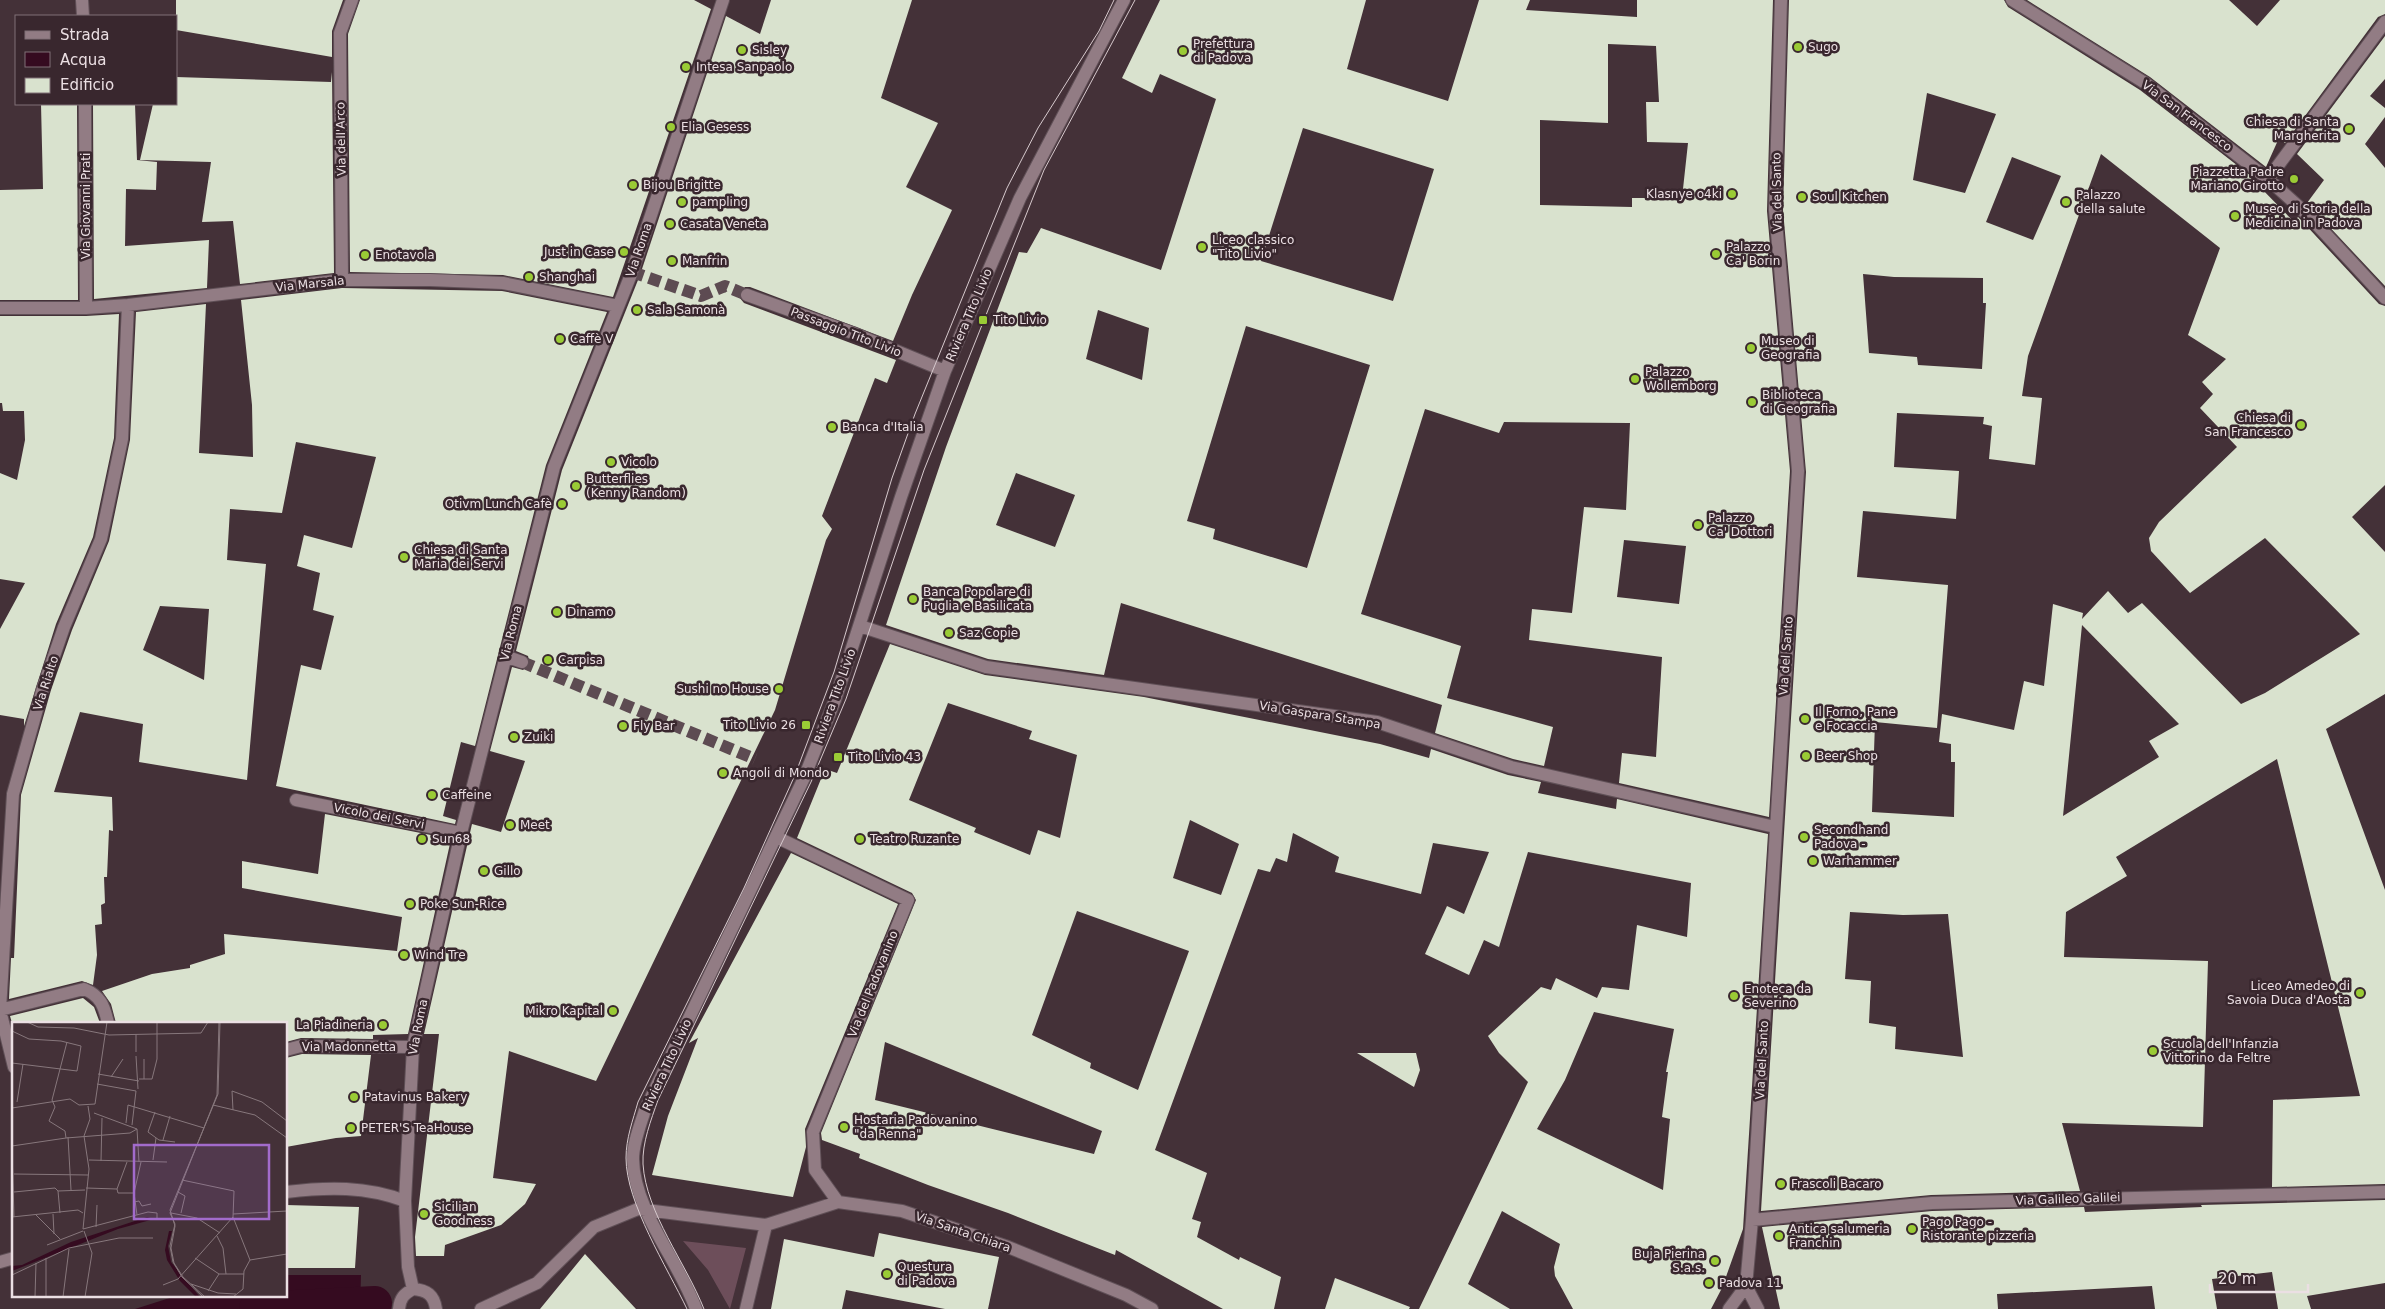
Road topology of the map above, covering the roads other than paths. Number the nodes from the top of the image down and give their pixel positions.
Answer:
1 (82, 0) edge
2 (352, 0) edge
3 (723, 0) edge
4 (1124, 0) edge
5 (1781, 0) edge
6 (2012, 0) edge
7 (83, 15) edge
8 (2385, 22) edge
9 (85, 105) edge
10 (2268, 178) junction
11 (342, 280) junction
12 (747, 295) tunnel mouth
13 (2385, 298) edge
14 (128, 304) junction
15 (618, 306) junction
16 (0, 308) edge
17 (86, 308) junction
18 (945, 370) junction
19 (860, 626) junction
20 (505, 656) junction
21 (522, 662) tunnel mouth
22 (296, 800) dead end
23 (1775, 827) junction
24 (461, 833) junction
25 (776, 837) junction
26 (4, 851) edge
27 (0, 1010) edge
28 (108, 1022) edge
29 (413, 1047) junction
30 (288, 1049) edge
31 (12, 1059) edge
32 (288, 1192) edge
33 (2385, 1192) edge
34 (405, 1201) junction
35 (838, 1202) junction
36 (646, 1209) junction
37 (1752, 1220) junction
38 (766, 1225) junction
39 (1746, 1286) junction
40 (413, 1289) junction
41 (399, 1309) edge
42 (436, 1309) edge
43 (481, 1309) edge
44 (696, 1309) edge
45 (746, 1309) edge
46 (1152, 1309) edge
47 (1729, 1309) edge
48 (1758, 1309) edge

1 - 7 street
2 - 11 street, Via dell'Arco
3 - 15 street, Via Roma
4 - 18 street, Riviera Tito Livio
5 - 23 street, Via del Santo
6 - 10 street, Via San Francesco
8 - 10 street
9 - 17 street, Via Giovanni Prati
10 - 13 street, Via San Francesco
11 - 14 street, Via Marsala
11 - 15 street, Via Marsala
12 - 18 street, Passaggio Tito Livio
14 - 17 street, Via Marsala
14 - 26 street, Via Rialto
15 - 20 street, Via Roma
16 - 17 street, Via Marsala
18 - 19 street, Riviera Tito Livio
19 - 23 street, Via Gaspara Stampa
19 - 25 street, Riviera Tito Livio
20 - 21 street
20 - 24 street, Via Roma
22 - 24 street, Vicolo dei Servi
23 - 37 street, Via del Santo
24 - 29 street, Via Roma
25 - 35 street, Via del Padovanino
25 - 36 street, Riviera Tito Livio
26 - 27 street, Via Rialto
27 - 28 street
27 - 31 street, Via Rialto
29 - 30 street, Via Madonnetta
29 - 34 street, Via Roma
32 - 34 street
33 - 37 street, Via Galileo Galilei
34 - 40 street, Via Roma
35 - 38 street, Via Santa Chiara
35 - 46 street, Via Santa Chiara
36 - 38 street
36 - 43 street
36 - 44 street, Riviera Tito Livio
37 - 39 street, Via del Santo
38 - 45 street
39 - 47 street
39 - 48 street
40 - 41 street
40 - 42 street

